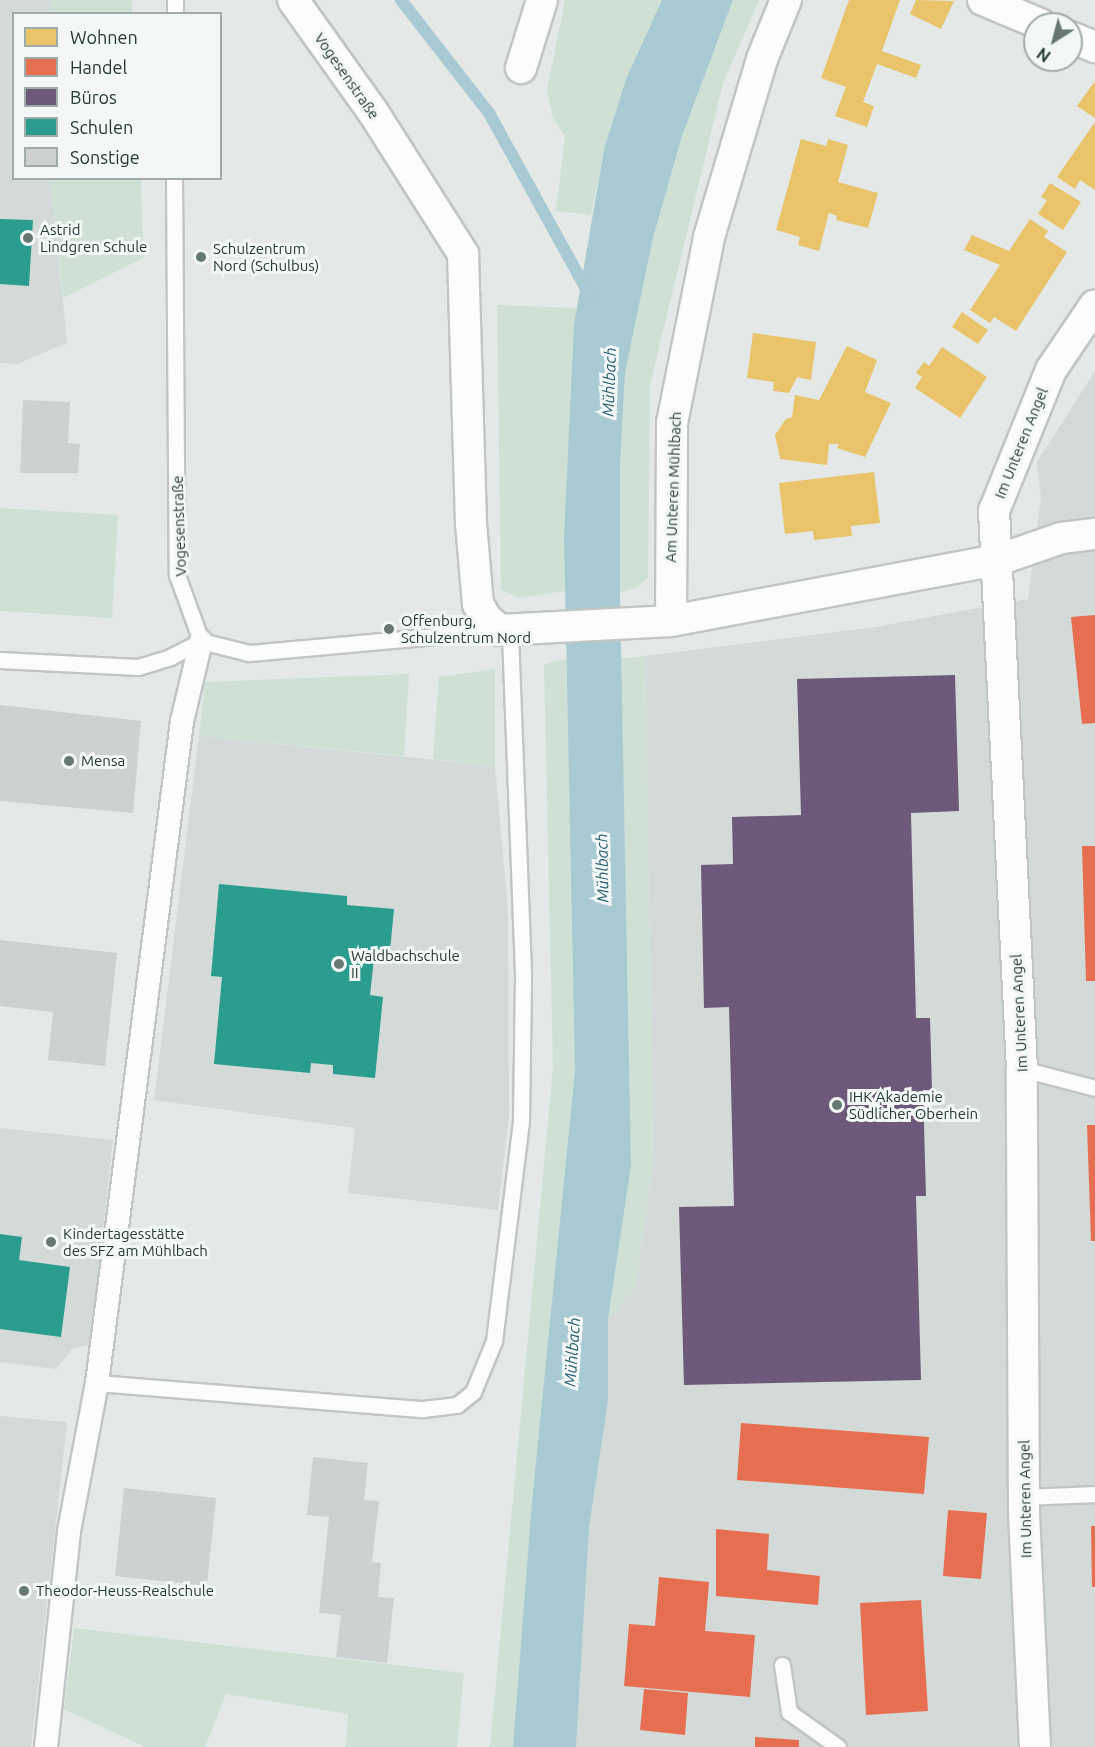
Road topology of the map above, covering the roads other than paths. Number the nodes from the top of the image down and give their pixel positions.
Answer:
1 (293, 0) edge
2 (542, 0) edge
3 (786, 0) edge
4 (983, 0) edge
5 (1023, 17) edge
6 (521, 68) dead end
7 (174, 180) edge
8 (1093, 310) edge
9 (1095, 534) edge
10 (998, 560) junction
11 (671, 621) junction
12 (505, 629) junction
13 (201, 641) junction
14 (0, 660) edge
15 (1022, 1069) junction
16 (1095, 1088) edge
17 (97, 1383) junction
18 (1095, 1494) edge
19 (1023, 1497) junction
20 (782, 1665) dead end
21 (46, 1747) edge
22 (838, 1747) edge
23 (1035, 1747) edge

1 - 12 street, Vogesenstraße
2 - 6 street
3 - 11 street, Am Unteren Mühlbach
4 - 5 street
7 - 13 lane, Vogesenstraße
8 - 10 street, Im Unteren Angel
9 - 10 street
10 - 11 street
10 - 15 street, Im Unteren Angel
11 - 12 street
12 - 13 lane
12 - 17 lane
13 - 14 lane
13 - 17 street
15 - 16 lane
15 - 19 street, Im Unteren Angel
17 - 21 street
18 - 19 lane
19 - 23 street, Im Unteren Angel
20 - 22 lane

